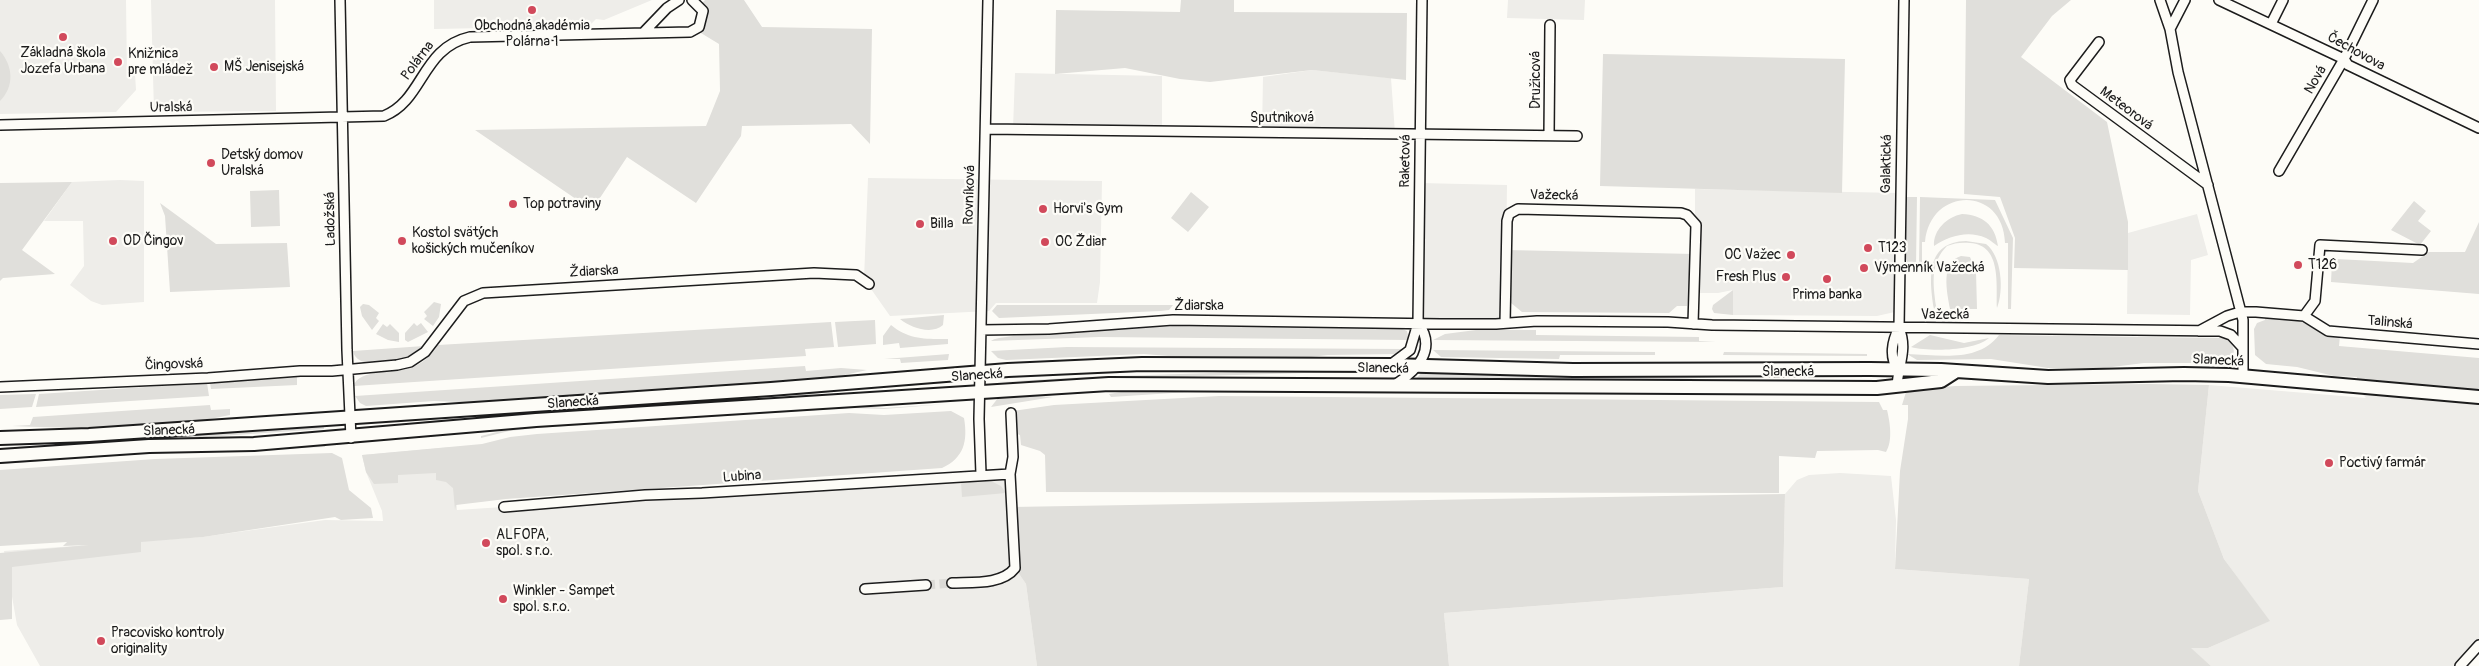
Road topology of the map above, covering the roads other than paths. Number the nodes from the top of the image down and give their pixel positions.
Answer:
1 (340, 0) edge
2 (679, 0) edge
3 (988, 0) edge
4 (1422, 0) edge
5 (1904, 0) edge
6 (2160, 0) edge
7 (2186, 0) edge
8 (2219, 0) edge
9 (2283, 0) edge
10 (2373, 0) edge
11 (699, 2) edge
12 (1550, 24) dead end
13 (2271, 24) junction
14 (2170, 29) junction
15 (643, 33) junction
16 (2099, 42) dead end
17 (2344, 59) junction
18 (342, 117) junction
19 (0, 125) edge
20 (2479, 128) edge
21 (986, 129) junction
22 (1420, 133) junction
23 (1549, 135) junction
24 (1577, 136) dead end
25 (2279, 171) dead end
26 (2208, 185) junction
27 (2422, 250) dead end
28 (869, 284) dead end
29 (2240, 312) junction
30 (2304, 316) junction
31 (1418, 323) junction
32 (1505, 323) junction
33 (1441, 324) junction
34 (1693, 324) junction
35 (1899, 328) junction
36 (981, 330) junction
37 (2197, 332) junction
38 (1426, 339) junction
39 (2479, 344) edge
40 (2243, 348) junction
41 (1426, 349) junction
42 (1390, 365) junction
43 (1417, 366) junction
44 (1446, 367) junction
45 (348, 368) junction
46 (1898, 370) junction
47 (980, 372) junction
48 (1955, 372) junction
49 (2243, 377) junction
50 (1396, 384) junction
51 (1897, 386) junction
52 (0, 387) edge
53 (980, 391) junction
54 (2479, 397) edge
55 (1010, 413) dead end
56 (350, 417) junction
57 (0, 438) edge
58 (351, 438) junction
59 (0, 456) edge
60 (981, 474) junction
61 (1010, 474) junction
62 (504, 507) dead end
63 (952, 583) tunnel mouth
64 (926, 585) tunnel mouth
65 (865, 589) dead end
66 (2479, 645) edge
67 (2460, 666) edge

1 - 18 street, Ladožská
2 - 15 street
3 - 21 street, Rovníková
4 - 22 street, Raketová
5 - 35 street, Galaktická
6 - 14 street
7 - 14 street
8 - 13 street, Čechovova
9 - 13 street
10 - 17 street, Nová
11 - 15 street, Polárna
12 - 23 street, Družicová
13 - 17 street, Čechovova
14 - 26 street
15 - 18 street, Polárna
16 - 26 street, Meteorová
17 - 20 street, Čechovova
17 - 25 street, Nová
18 - 19 street, Uralská
18 - 45 street, Ladožská
21 - 22 street, Sputniková
21 - 36 street, Rovníková
22 - 23 street, Sputniková
22 - 31 street, Raketová
23 - 24 street, Sputniková
26 - 29 street
27 - 30 street
28 - 45 street, Ždiarska
29 - 30 street
29 - 37 street, Važecká
29 - 40 street
30 - 39 street, Talinská
31 - 33 street, Važecká
31 - 36 street, Ždiarska
31 - 38 street, Raketová
31 - 42 street, Raketová
32 - 33 street, Važecká
32 - 34 street, Važecká
32 - 34 street, Važecká
33 - 38 street
34 - 35 street, Važecká
35 - 37 street, Važecká
35 - 46 street, Galaktická
36 - 47 street, Rovníková
37 - 40 street, Važecká
38 - 41 street, Raketová
40 - 49 street
41 - 43 street, Raketová
41 - 44 street
42 - 43 main road, Slanecká
42 - 47 main road, Slanecká
43 - 44 main road, Slanecká
43 - 50 street, Raketová
44 - 46 main road, Slanecká
45 - 52 street, Čingovská
45 - 56 street, Ladožská
46 - 48 main road, Slanecká
46 - 51 street, Galaktická
47 - 53 street, Rovníková
47 - 56 main road, Slanecká
48 - 49 main road, Slanecká
48 - 51 main road, Slanecká
49 - 54 main road, Slanecká
50 - 51 main road, Slanecká
50 - 53 main road, Slanecká
53 - 58 main road, Slanecká
53 - 60 street
55 - 61 street
56 - 57 main road, Slanecká
56 - 58 street, Ladožská
58 - 59 main road, Slanecká
60 - 61 street, Lubina
60 - 62 street, Lubina
61 - 63 street
64 - 65 street
66 - 67 street

